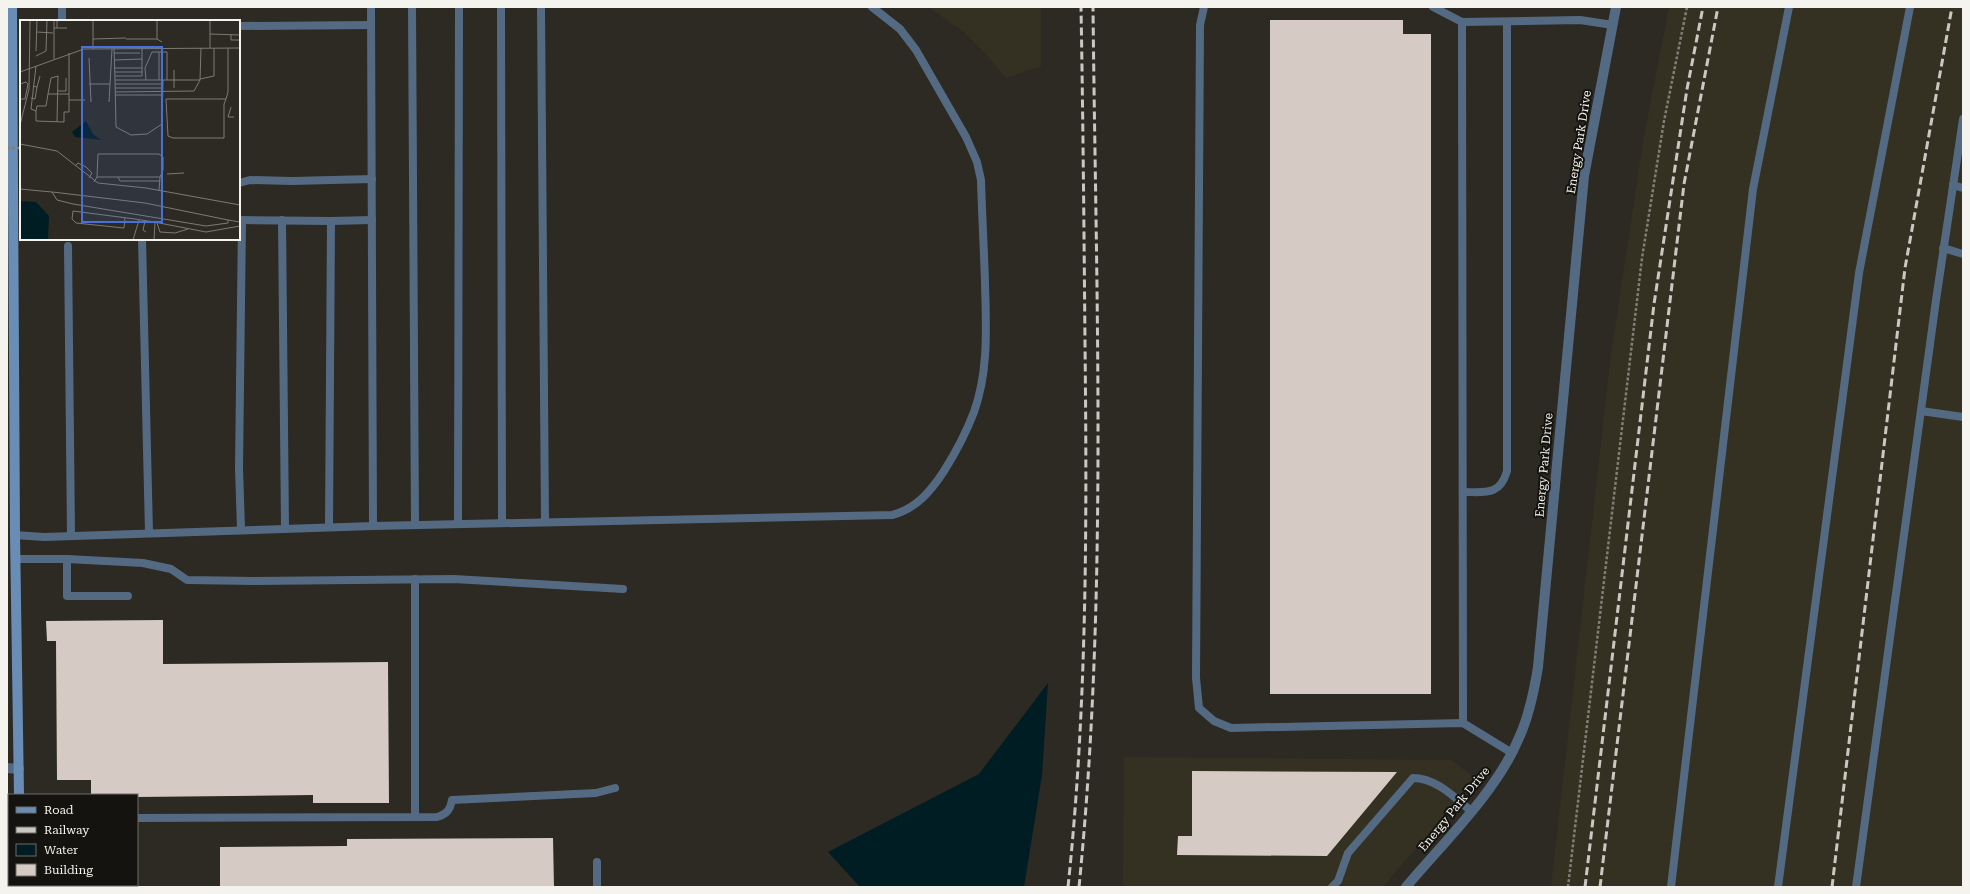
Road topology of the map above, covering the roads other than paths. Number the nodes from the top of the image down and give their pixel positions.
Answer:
1 (12, 7) edge
2 (62, 7) edge
3 (371, 7) edge
4 (412, 7) edge
5 (459, 7) edge
6 (501, 7) edge
7 (541, 7) edge
8 (872, 7) edge
9 (1204, 7) edge
10 (1432, 7) edge
11 (1616, 7) edge
12 (1789, 7) edge
13 (1910, 7) edge
14 (62, 20) edge
15 (1462, 22) junction
16 (1507, 22) junction
17 (371, 25) junction
18 (1613, 25) junction
19 (240, 26) edge
20 (1963, 119) edge
21 (372, 179) junction
22 (240, 183) edge
23 (1953, 185) junction
24 (1963, 188) edge
25 (18, 220) edge
26 (240, 220) edge
27 (282, 220) junction
28 (372, 220) junction
29 (331, 221) junction
30 (142, 240) edge
31 (240, 240) edge
32 (68, 246) dead end
33 (1943, 248) junction
34 (1963, 254) edge
35 (1920, 411) junction
36 (1963, 417) edge
37 (1463, 492) junction
38 (545, 522) junction
39 (502, 523) junction
40 (458, 524) junction
41 (415, 525) junction
42 (373, 526) junction
43 (329, 527) junction
44 (285, 528) junction
45 (241, 530) junction
46 (149, 533) junction
47 (15, 534) junction
48 (72, 536) junction
49 (16, 559) junction
50 (67, 559) junction
51 (415, 579) junction
52 (623, 589) dead end
53 (128, 596) dead end
54 (1463, 723) junction
55 (1512, 753) junction
56 (7, 768) edge
57 (18, 769) junction
58 (615, 788) dead end
59 (19, 794) edge
60 (1471, 811) junction
61 (415, 817) junction
62 (138, 818) edge
63 (597, 862) dead end
64 (597, 887) edge
65 (1332, 887) edge
66 (1406, 887) edge
67 (1671, 887) edge
68 (1778, 887) edge
69 (1856, 887) edge

1 - 25 main road
2 - 14 lane
3 - 17 lane
4 - 41 lane
5 - 40 lane
6 - 39 lane
7 - 38 lane
8 - 38 lane
9 - 54 lane
10 - 15 lane
11 - 18 street, Energy Park Drive
12 - 67 lane
13 - 68 lane
15 - 16 lane
15 - 37 lane
16 - 18 lane
16 - 37 lane
17 - 19 lane
17 - 21 lane
18 - 55 street, Energy Park Drive
20 - 23 lane
21 - 22 lane
21 - 28 lane
23 - 24 lane
23 - 33 lane
25 - 47 main road
26 - 27 lane
27 - 29 lane
27 - 44 lane
28 - 29 lane
28 - 42 lane
29 - 43 lane
30 - 46 lane
31 - 45 lane
32 - 48 lane
33 - 34 lane
33 - 35 lane
35 - 36 lane
35 - 69 lane
37 - 54 lane
38 - 39 lane
39 - 40 lane
40 - 41 lane
41 - 42 lane
42 - 43 lane
43 - 44 lane
44 - 45 lane
45 - 46 lane
46 - 48 lane
47 - 48 lane
47 - 49 main road
49 - 50 lane
49 - 57 main road
50 - 51 lane
50 - 53 lane
51 - 52 lane
51 - 61 lane
54 - 55 lane
55 - 60 street, Energy Park Drive
56 - 57 street
57 - 59 main road
58 - 61 lane
60 - 65 lane
60 - 66 street, Energy Park Drive
61 - 62 lane
63 - 64 lane

